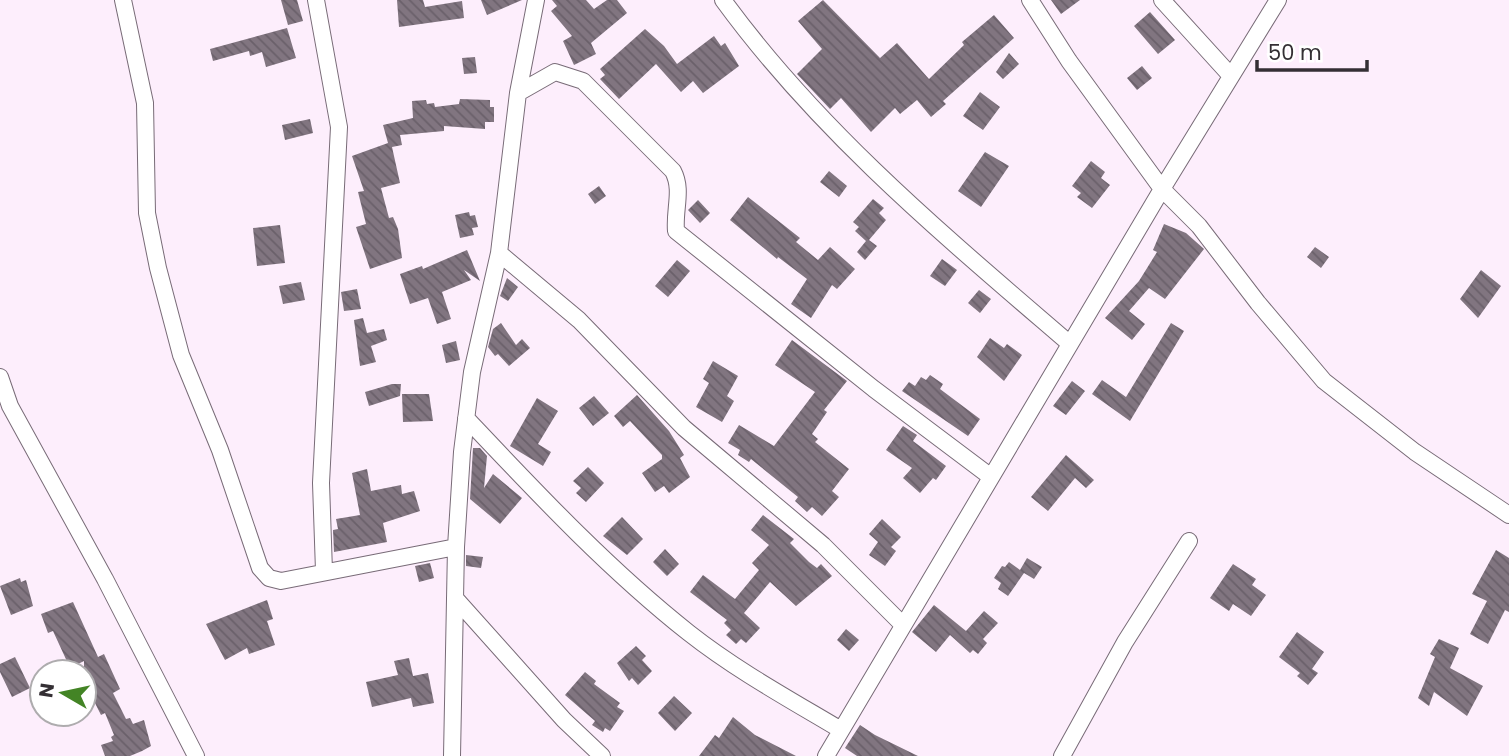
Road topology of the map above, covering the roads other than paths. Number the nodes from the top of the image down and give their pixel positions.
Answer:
1 (123, 0) edge
2 (316, 0) edge
3 (536, 0) edge
4 (723, 0) edge
5 (1031, 0) edge
6 (1162, 0) edge
7 (1278, 0) edge
8 (1231, 76) junction
9 (518, 93) junction
10 (1162, 189) junction
11 (499, 253) junction
12 (1070, 344) junction
13 (0, 377) edge
14 (466, 418) junction
15 (991, 477) junction
16 (1509, 515) edge
17 (1189, 541) dead end
18 (456, 547) junction
19 (324, 571) junction
20 (455, 598) junction
21 (904, 625) junction
22 (841, 730) junction
23 (197, 756) edge
24 (452, 756) edge
25 (602, 756) edge
26 (826, 756) edge
27 (1062, 756) edge

1 - 19 street
2 - 19 street
3 - 9 street
4 - 12 street
5 - 10 street
6 - 8 street
7 - 8 street
8 - 10 street
9 - 11 street
9 - 15 street
10 - 12 street
10 - 16 street
11 - 14 street
11 - 21 street
12 - 15 street
13 - 23 street
14 - 18 street
14 - 22 street
15 - 21 street
17 - 27 street
18 - 19 street
18 - 20 street
20 - 24 street
20 - 25 street
21 - 22 street
22 - 26 street

